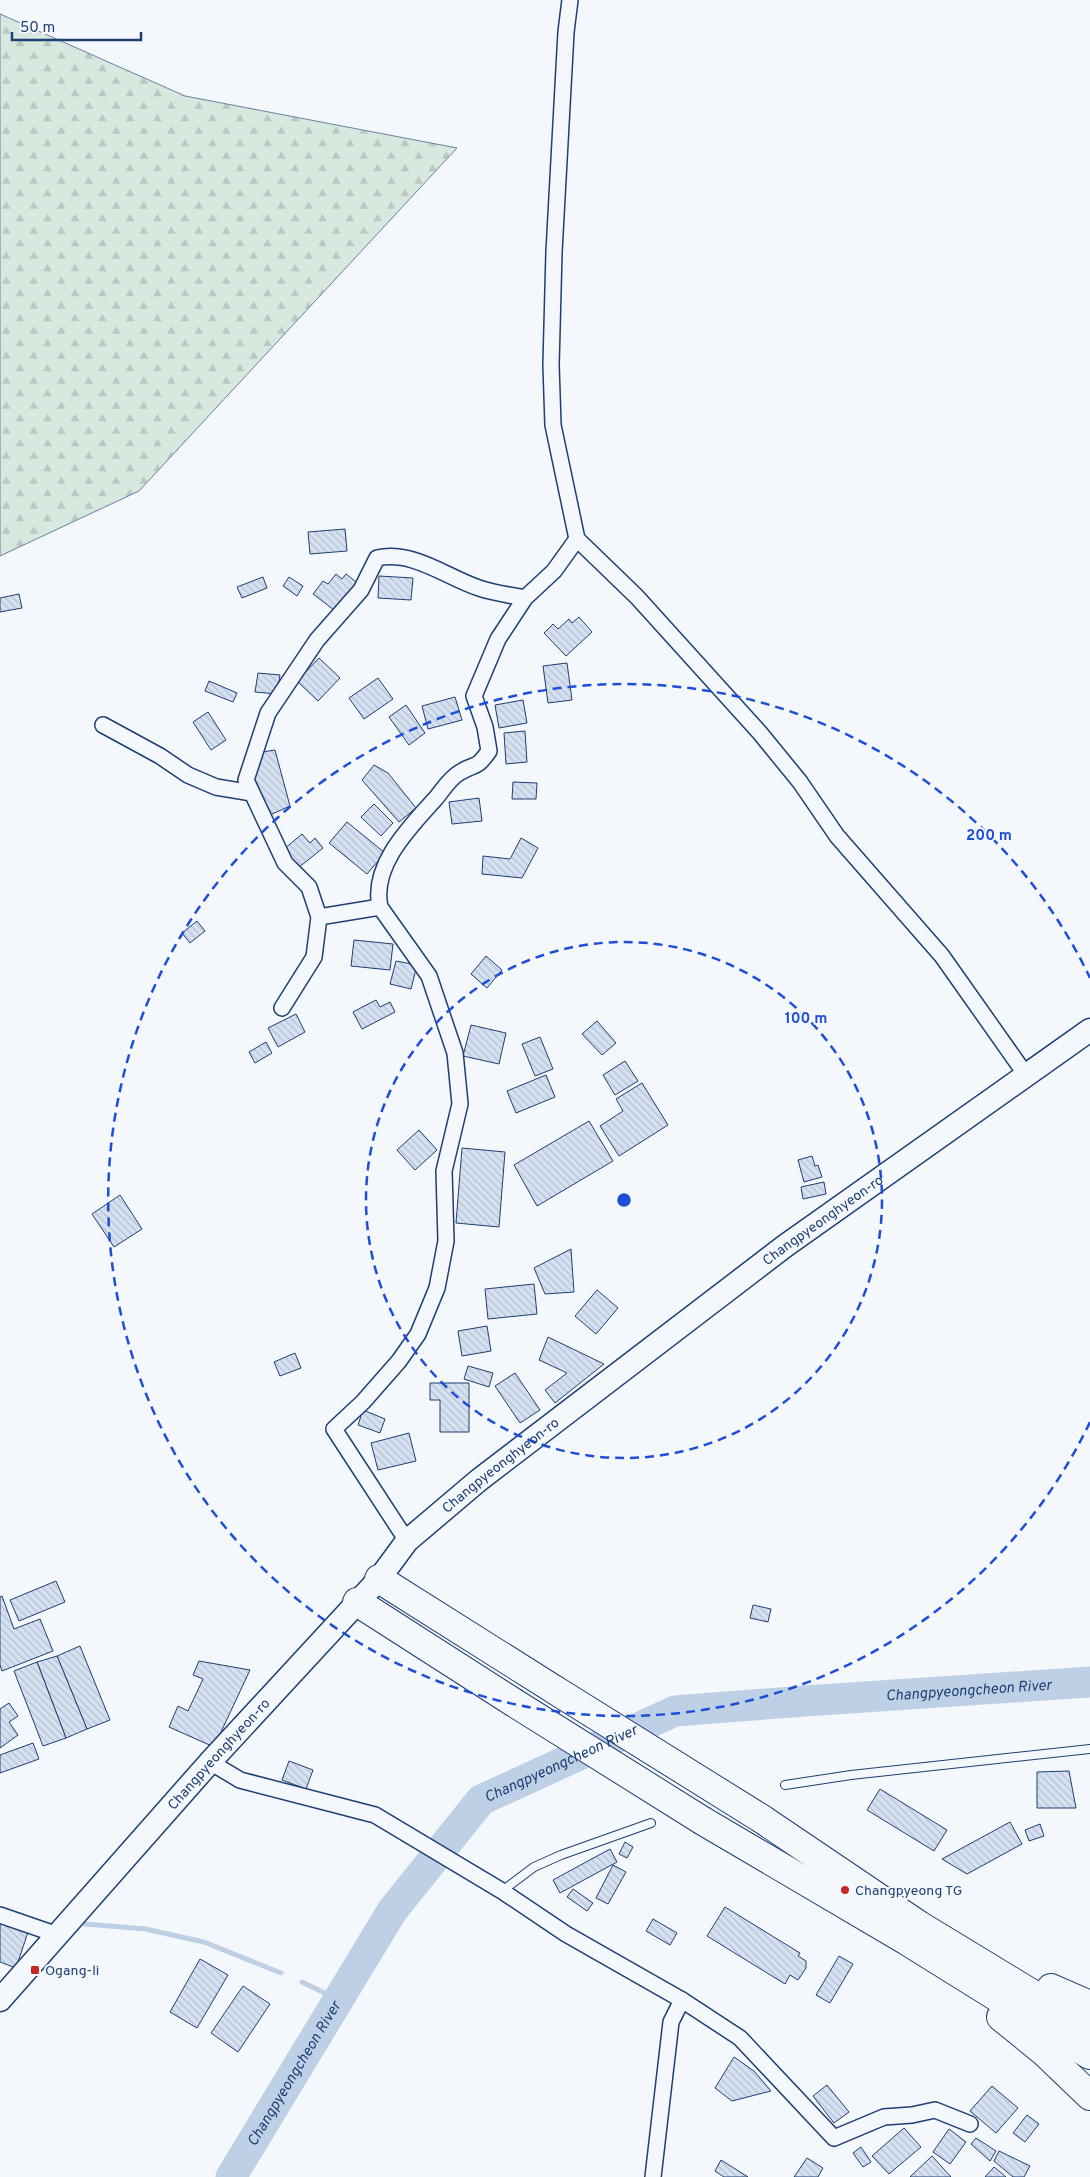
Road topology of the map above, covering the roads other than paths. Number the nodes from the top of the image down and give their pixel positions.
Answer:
1 (570, 0) edge
2 (577, 539) junction
3 (525, 598) junction
4 (103, 725) dead end
5 (252, 793) junction
6 (380, 907) junction
7 (319, 917) junction
8 (282, 1008) dead end
9 (1090, 1030) edge
10 (1026, 1075) junction
11 (407, 1541) junction
12 (379, 1579) junction
13 (357, 1602) junction
14 (1090, 1749) edge
15 (210, 1762) junction
16 (785, 1785) dead end
17 (651, 1823) dead end
18 (502, 1892) junction
19 (0, 1914) edge
20 (913, 1933) junction
21 (58, 1935) junction
22 (0, 2000) edge
23 (682, 2000) junction
24 (1090, 2005) edge
25 (1090, 2029) edge
26 (1090, 2055) edge
27 (1090, 2096) edge
28 (970, 2124) dead end
29 (653, 2177) edge

1 - 2 street
2 - 3 street
2 - 10 street
3 - 5 street
3 - 6 street
4 - 5 street
5 - 7 street
6 - 7 street
6 - 11 street
7 - 8 street
9 - 10 main road, Changpyeonghyeon-ro
10 - 11 main road, Changpyeonghyeon-ro
11 - 12 main road, Changpyeonghyeon-ro
12 - 13 main road, Changpyeonghyeon-ro
12 - 20 highway, bridge
13 - 15 main road, Changpyeonghyeon-ro
13 - 20 highway, bridge
14 - 16 lane
15 - 18 street
15 - 21 main road, Changpyeonghyeon-ro
17 - 18 lane
18 - 23 street
19 - 21 street
20 - 24 highway
20 - 25 highway
20 - 26 highway
20 - 27 highway
21 - 22 main road, Changpyeonghyeon-ro
23 - 28 street
23 - 29 street

